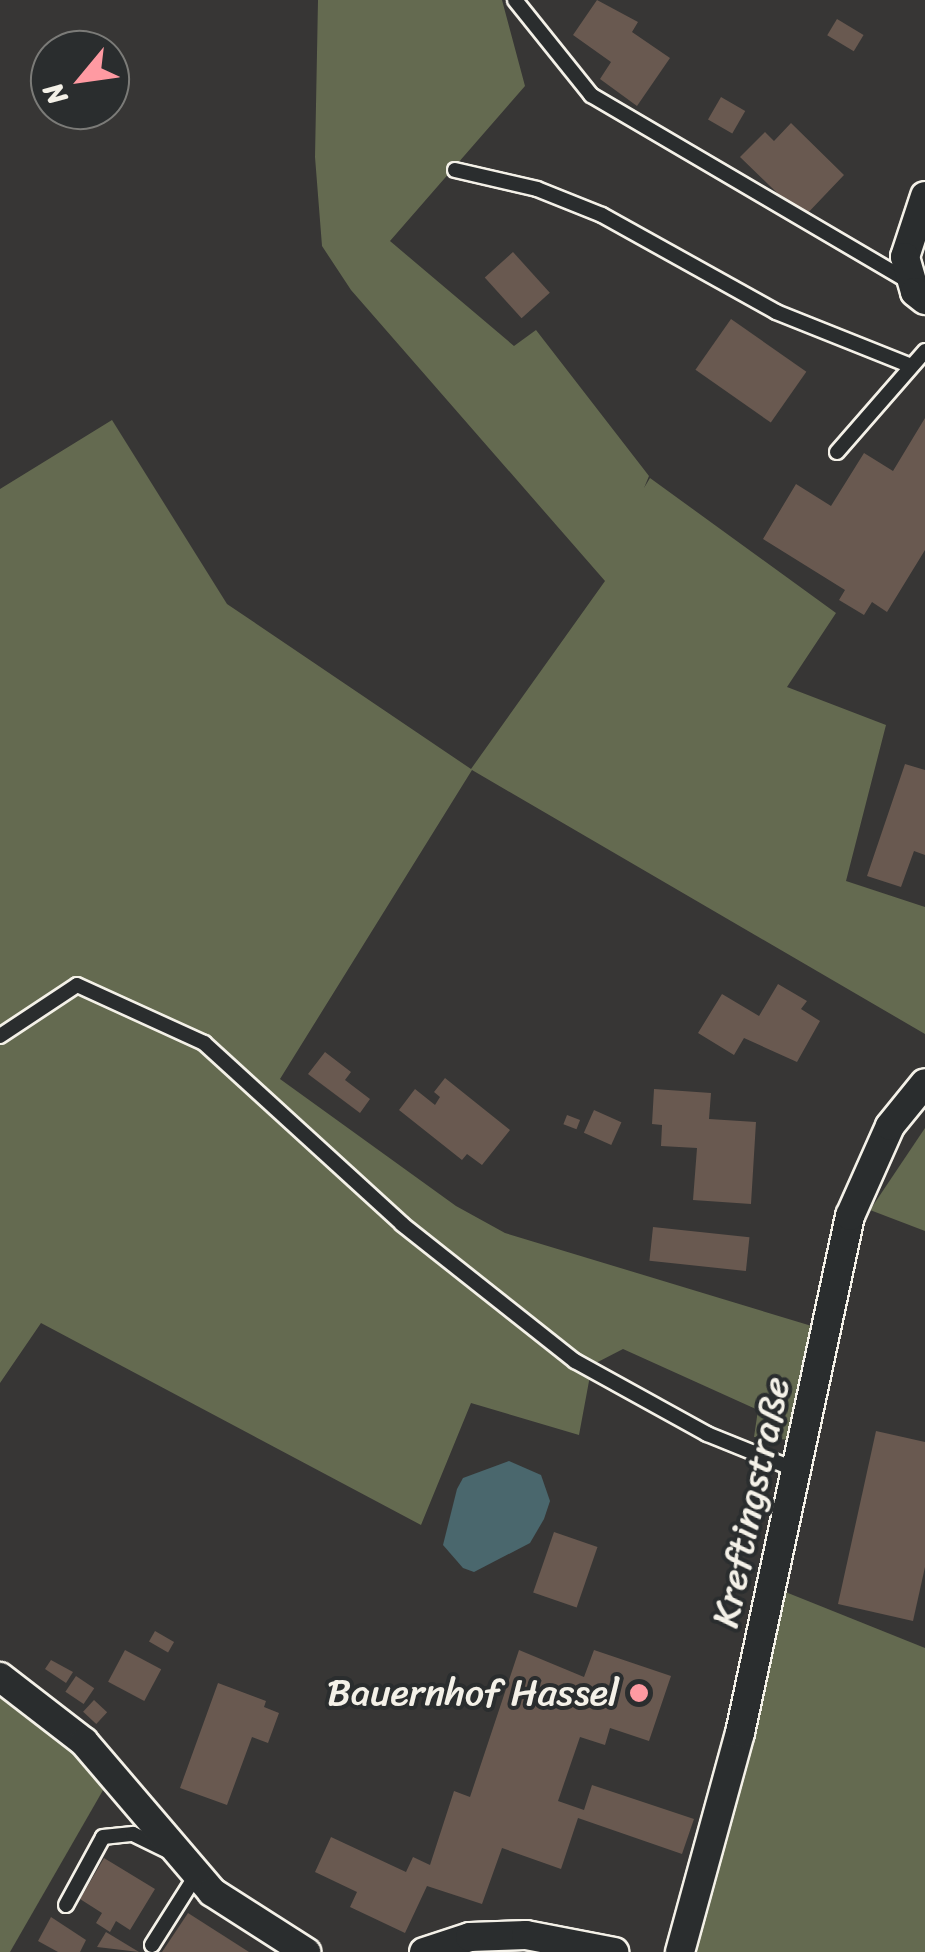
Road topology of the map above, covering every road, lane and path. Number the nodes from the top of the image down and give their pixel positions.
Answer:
1 (515, 0) edge
2 (455, 170) dead end
3 (925, 196) edge
4 (919, 292) edge
5 (925, 351) edge
6 (911, 366) junction
7 (836, 452) dead end
8 (0, 1036) edge
9 (925, 1083) edge
10 (796, 1470) junction
11 (0, 1677) edge
12 (175, 1856) junction
13 (195, 1877) junction
14 (66, 1905) dead end
15 (152, 1946) dead end
16 (306, 1952) edge
17 (424, 1952) edge
18 (614, 1952) edge
19 (680, 1952) edge

1 - 4 lane
2 - 6 lane
3 - 4 street
5 - 6 lane
6 - 7 lane
8 - 10 lane
9 - 10 street, Kreftingstraße
10 - 19 street, Kreftingstraße
11 - 12 street
12 - 13 street
12 - 14 lane
13 - 15 lane
13 - 16 street
17 - 18 street

